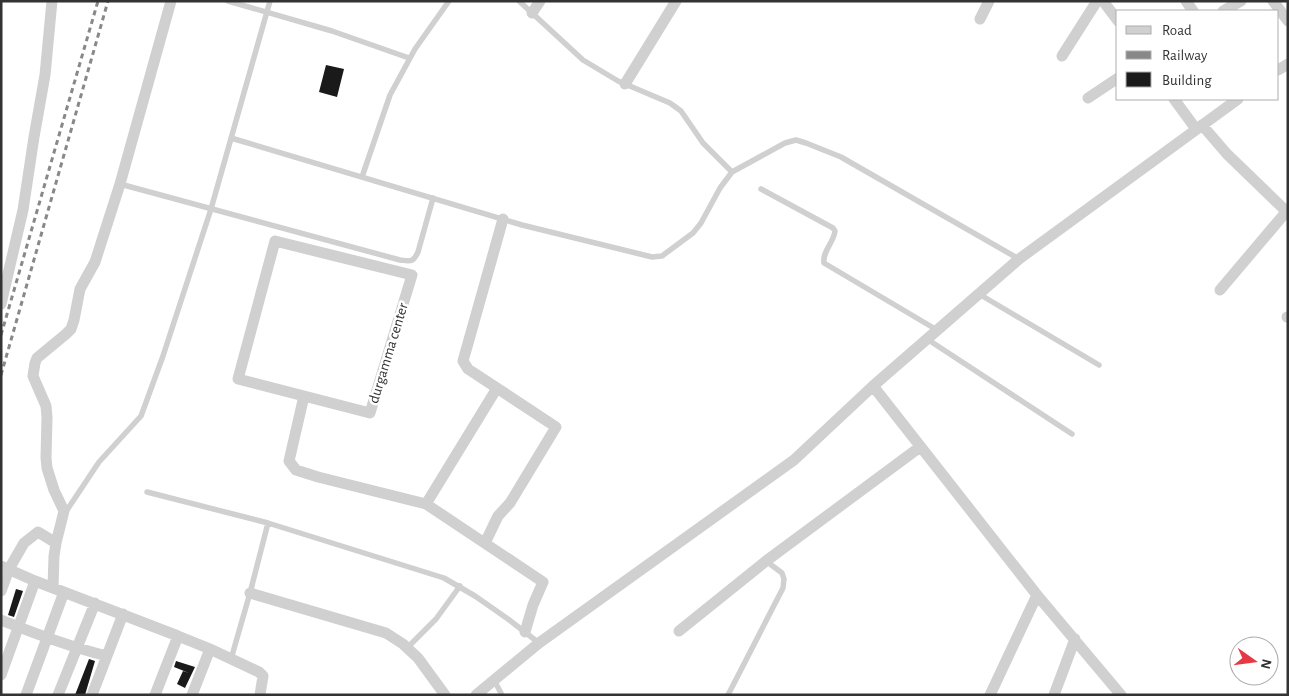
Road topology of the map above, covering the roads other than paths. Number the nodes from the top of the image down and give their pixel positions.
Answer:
1 (52, 1) edge
2 (171, 1) edge
3 (228, 1) edge
4 (270, 1) edge
5 (449, 1) edge
6 (519, 1) edge
7 (540, 1) edge
8 (676, 1) edge
9 (989, 1) edge
10 (1097, 1) edge
11 (1103, 1) edge
12 (1241, 1) edge
13 (1273, 1) edge
14 (1225, 10) edge
15 (267, 12) junction
16 (532, 13) junction
17 (1116, 18) edge
18 (980, 19) dead end
19 (1288, 21) edge
20 (1062, 56) dead end
21 (409, 58) junction
22 (1116, 79) edge
23 (625, 84) junction
24 (1088, 98) dead end
25 (1175, 100) edge
26 (1237, 100) edge
27 (1199, 127) junction
28 (231, 138) junction
29 (732, 172) junction
30 (362, 177) junction
31 (120, 184) junction
32 (762, 189) dead end
33 (433, 198) junction
34 (211, 209) junction
35 (1287, 212) edge
36 (503, 219) junction
37 (1019, 259) junction
38 (1220, 290) dead end
39 (979, 294) junction
40 (1, 304) edge
41 (937, 330) junction
42 (927, 339) junction
43 (1099, 365) dead end
44 (873, 386) junction
45 (497, 388) junction
46 (304, 396) junction
47 (1072, 434) dead end
48 (920, 447) junction
49 (147, 492) dead end
50 (426, 504) junction
51 (64, 514) junction
52 (268, 524) junction
53 (56, 543) junction
54 (485, 544) junction
55 (766, 561) junction
56 (5, 568) edge
57 (35, 581) junction
58 (460, 586) junction
59 (53, 587) junction
60 (1, 591) edge
61 (64, 592) junction
62 (250, 593) junction
63 (1037, 595) junction
64 (95, 603) junction
65 (123, 614) junction
66 (1, 620) edge
67 (18, 627) junction
68 (679, 631) dead end
69 (525, 632) junction
70 (178, 636) junction
71 (47, 637) junction
72 (1075, 640) junction
73 (539, 643) junction
74 (76, 648) junction
75 (407, 648) junction
76 (210, 649) junction
77 (107, 656) junction
78 (231, 659) junction
79 (1, 675) edge
80 (494, 680) junction
81 (26, 695) edge
82 (58, 695) edge
83 (92, 695) edge
84 (155, 695) edge
85 (192, 695) edge
86 (260, 695) edge
87 (445, 695) edge
88 (476, 695) edge
89 (502, 695) edge
90 (728, 695) edge
91 (990, 695) edge
92 (1054, 695) edge
93 (1121, 695) edge

1 - 40 street
2 - 31 street
3 - 15 lane
4 - 15 lane
5 - 21 lane
6 - 16 lane
7 - 16 street
8 - 23 street
9 - 18 street
10 - 20 street
11 - 17 street
12 - 14 street
13 - 19 street
15 - 21 lane
15 - 28 lane
16 - 23 lane
21 - 30 lane
22 - 24 street
23 - 29 lane
25 - 27 street
26 - 27 street
27 - 35 street
27 - 37 street
28 - 30 lane
28 - 34 lane
29 - 36 lane
29 - 37 lane
30 - 33 lane
31 - 34 lane
31 - 51 street
32 - 41 lane
33 - 34 lane
33 - 36 lane
34 - 51 lane
35 - 38 street
36 - 45 street
37 - 39 street
39 - 41 street
39 - 43 lane
41 - 42 street
42 - 44 street
42 - 47 lane
44 - 48 street
44 - 73 street
45 - 50 street
45 - 54 street
46 - 46 street, durgamma center
46 - 50 street
48 - 55 street
48 - 63 street
49 - 52 lane
50 - 54 street
51 - 53 street
52 - 58 lane
52 - 62 lane
53 - 56 street
53 - 59 street
54 - 69 street
55 - 68 street
55 - 90 lane
56 - 57 street
56 - 60 street
57 - 59 street
57 - 67 street
58 - 69 lane
58 - 75 lane
59 - 61 street
61 - 64 street
61 - 71 street
62 - 75 street
62 - 78 lane
63 - 72 street
63 - 91 street
64 - 65 street
64 - 74 street
65 - 70 street
65 - 77 street
66 - 67 street
67 - 71 street
67 - 79 street
69 - 73 lane
70 - 76 street
70 - 84 street
71 - 74 street
71 - 81 street
72 - 92 street
72 - 93 street
73 - 80 street
74 - 77 street
74 - 82 street
75 - 87 street
76 - 78 street
76 - 85 street
77 - 83 street
78 - 86 street
80 - 88 street
80 - 89 lane

